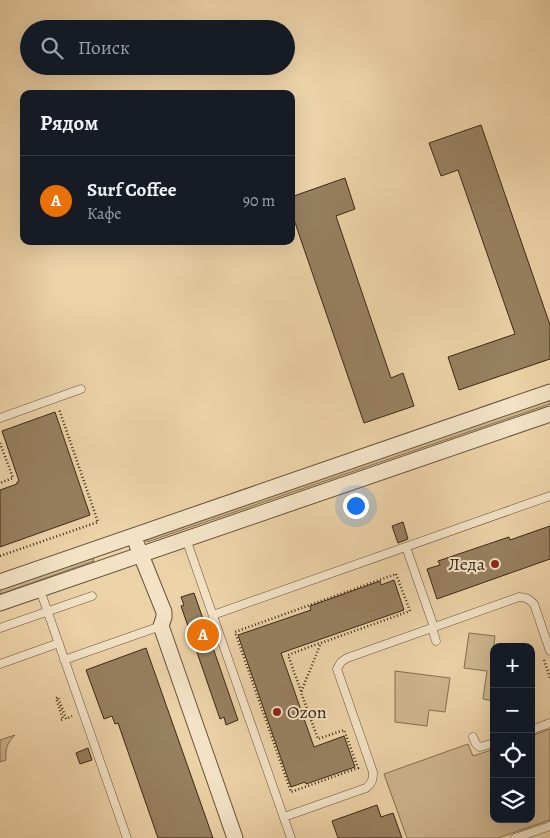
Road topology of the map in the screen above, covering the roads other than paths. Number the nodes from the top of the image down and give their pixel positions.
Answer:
1 (82, 389) dead end
2 (550, 392) edge
3 (550, 414) edge
4 (0, 418) edge
5 (550, 496) edge
6 (134, 536) junction
7 (186, 539) junction
8 (406, 547) junction
9 (141, 555) junction
10 (0, 582) edge
11 (40, 590) junction
12 (92, 596) dead end
13 (0, 603) edge
14 (47, 612) junction
15 (213, 615) junction
16 (161, 626) junction
17 (0, 628) edge
18 (433, 628) junction
19 (436, 641) dead end
20 (59, 643) junction
21 (550, 651) edge
22 (64, 660) junction
23 (0, 664) edge
24 (550, 723) edge
25 (535, 729) edge
26 (473, 737) dead end
27 (490, 744) edge
28 (284, 817) junction
29 (550, 826) edge
30 (127, 838) edge
31 (235, 838) edge
32 (291, 838) edge
33 (515, 838) edge

1 - 4 lane
2 - 6 street
3 - 7 street
5 - 8 lane
6 - 9 street
6 - 10 street
7 - 9 street
7 - 15 lane
8 - 15 lane
8 - 18 lane
9 - 11 street
9 - 16 street
11 - 13 street
11 - 14 lane
12 - 14 lane
14 - 17 lane
14 - 20 lane
15 - 28 lane
16 - 22 lane
16 - 31 street
18 - 19 lane
18 - 21 lane
18 - 28 lane
20 - 22 lane
20 - 23 lane
22 - 30 lane
24 - 25 lane
26 - 27 lane
28 - 32 lane
29 - 33 lane

